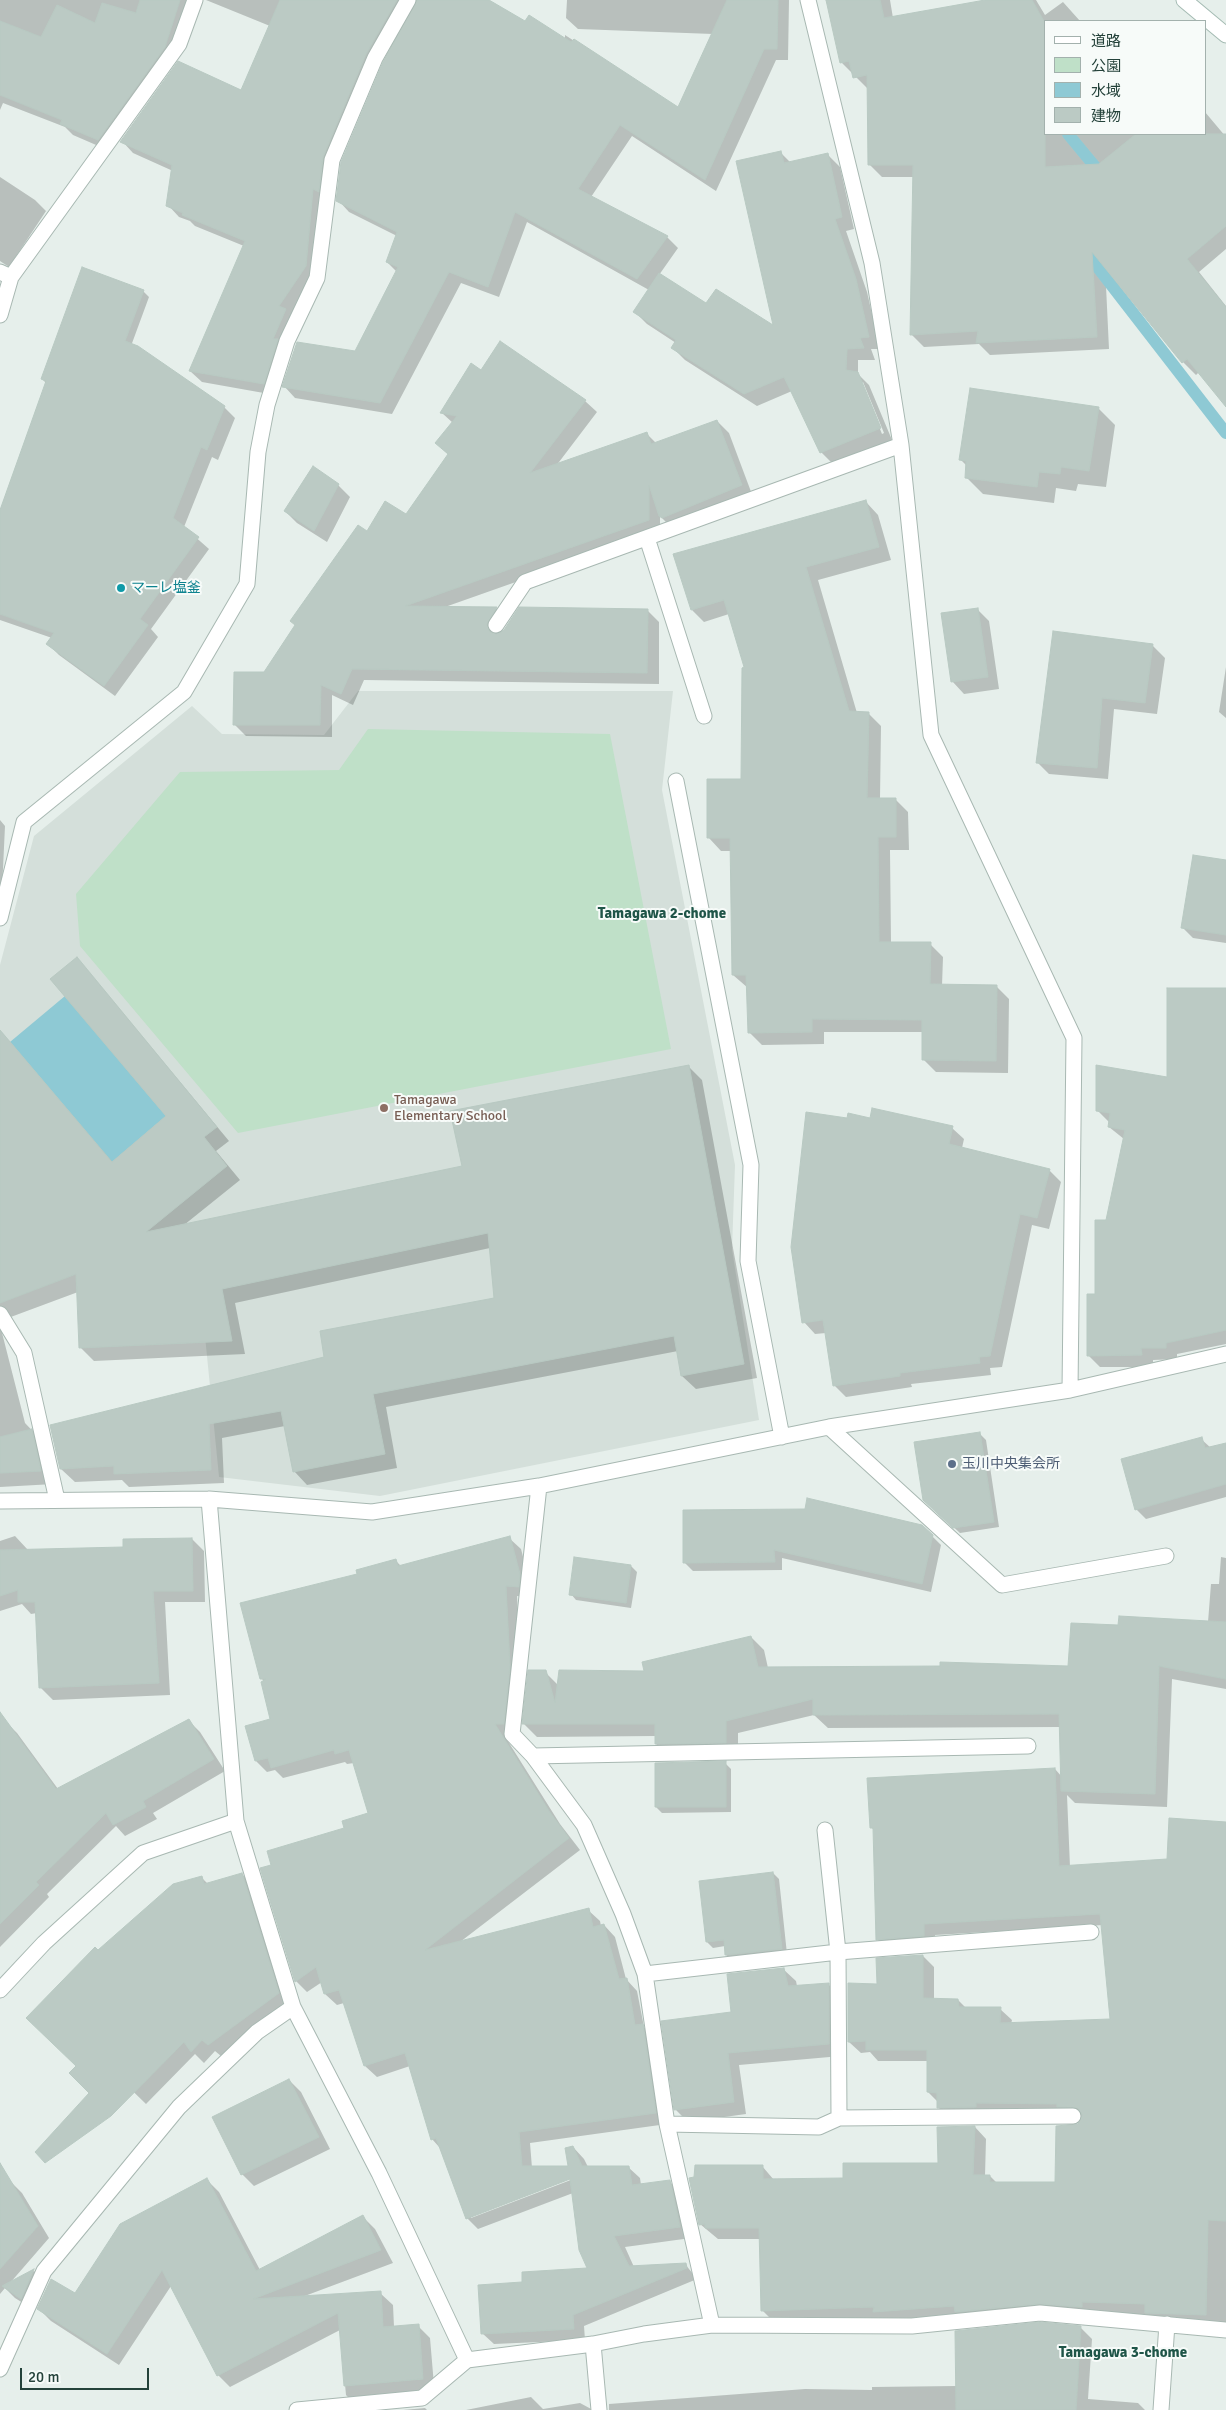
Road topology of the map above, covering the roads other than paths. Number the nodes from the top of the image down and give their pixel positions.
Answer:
1 (195, 0) edge
2 (408, 0) edge
3 (808, 0) edge
4 (1184, 0) edge
5 (1226, 35) edge
6 (5, 274) edge
7 (0, 316) edge
8 (901, 445) junction
9 (646, 538) junction
10 (496, 625) dead end
11 (704, 716) dead end
12 (676, 781) dead end
13 (0, 918) edge
14 (0, 1314) edge
15 (1226, 1354) edge
16 (1070, 1390) junction
17 (829, 1427) junction
18 (782, 1437) junction
19 (539, 1486) junction
20 (209, 1499) junction
21 (57, 1500) junction
22 (0, 1501) edge
23 (1166, 1556) dead end
24 (1028, 1746) dead end
25 (533, 1756) junction
26 (236, 1821) junction
27 (825, 1830) dead end
28 (1091, 1932) dead end
29 (838, 1952) junction
30 (645, 1974) junction
31 (0, 1990) edge
32 (293, 2007) junction
33 (1073, 2116) dead end
34 (839, 2118) junction
35 (667, 2124) junction
36 (1167, 2324) junction
37 (712, 2325) junction
38 (1226, 2330) edge
39 (593, 2344) junction
40 (467, 2360) junction
41 (0, 2369) edge
42 (335, 2408) edge
43 (297, 2410) edge
44 (600, 2410) edge
45 (1161, 2410) edge

1 - 6 street
2 - 13 street
3 - 8 street
4 - 5 street
6 - 7 street
8 - 9 street
8 - 16 street
9 - 10 street
9 - 11 street
12 - 18 street
14 - 21 street
15 - 16 street
16 - 17 street
17 - 18 street
17 - 23 street
18 - 19 street
19 - 20 street
19 - 25 street
20 - 21 street
20 - 26 street
21 - 22 street
24 - 25 street
25 - 30 street
26 - 31 street
26 - 32 street
27 - 29 street
28 - 29 street
29 - 30 street
29 - 34 street
30 - 35 street
32 - 40 street
32 - 41 street
33 - 34 street
34 - 35 street
35 - 37 street
36 - 37 street
36 - 38 street
36 - 45 street
37 - 39 street
39 - 40 street
39 - 44 street
40 - 42 street
42 - 43 street

